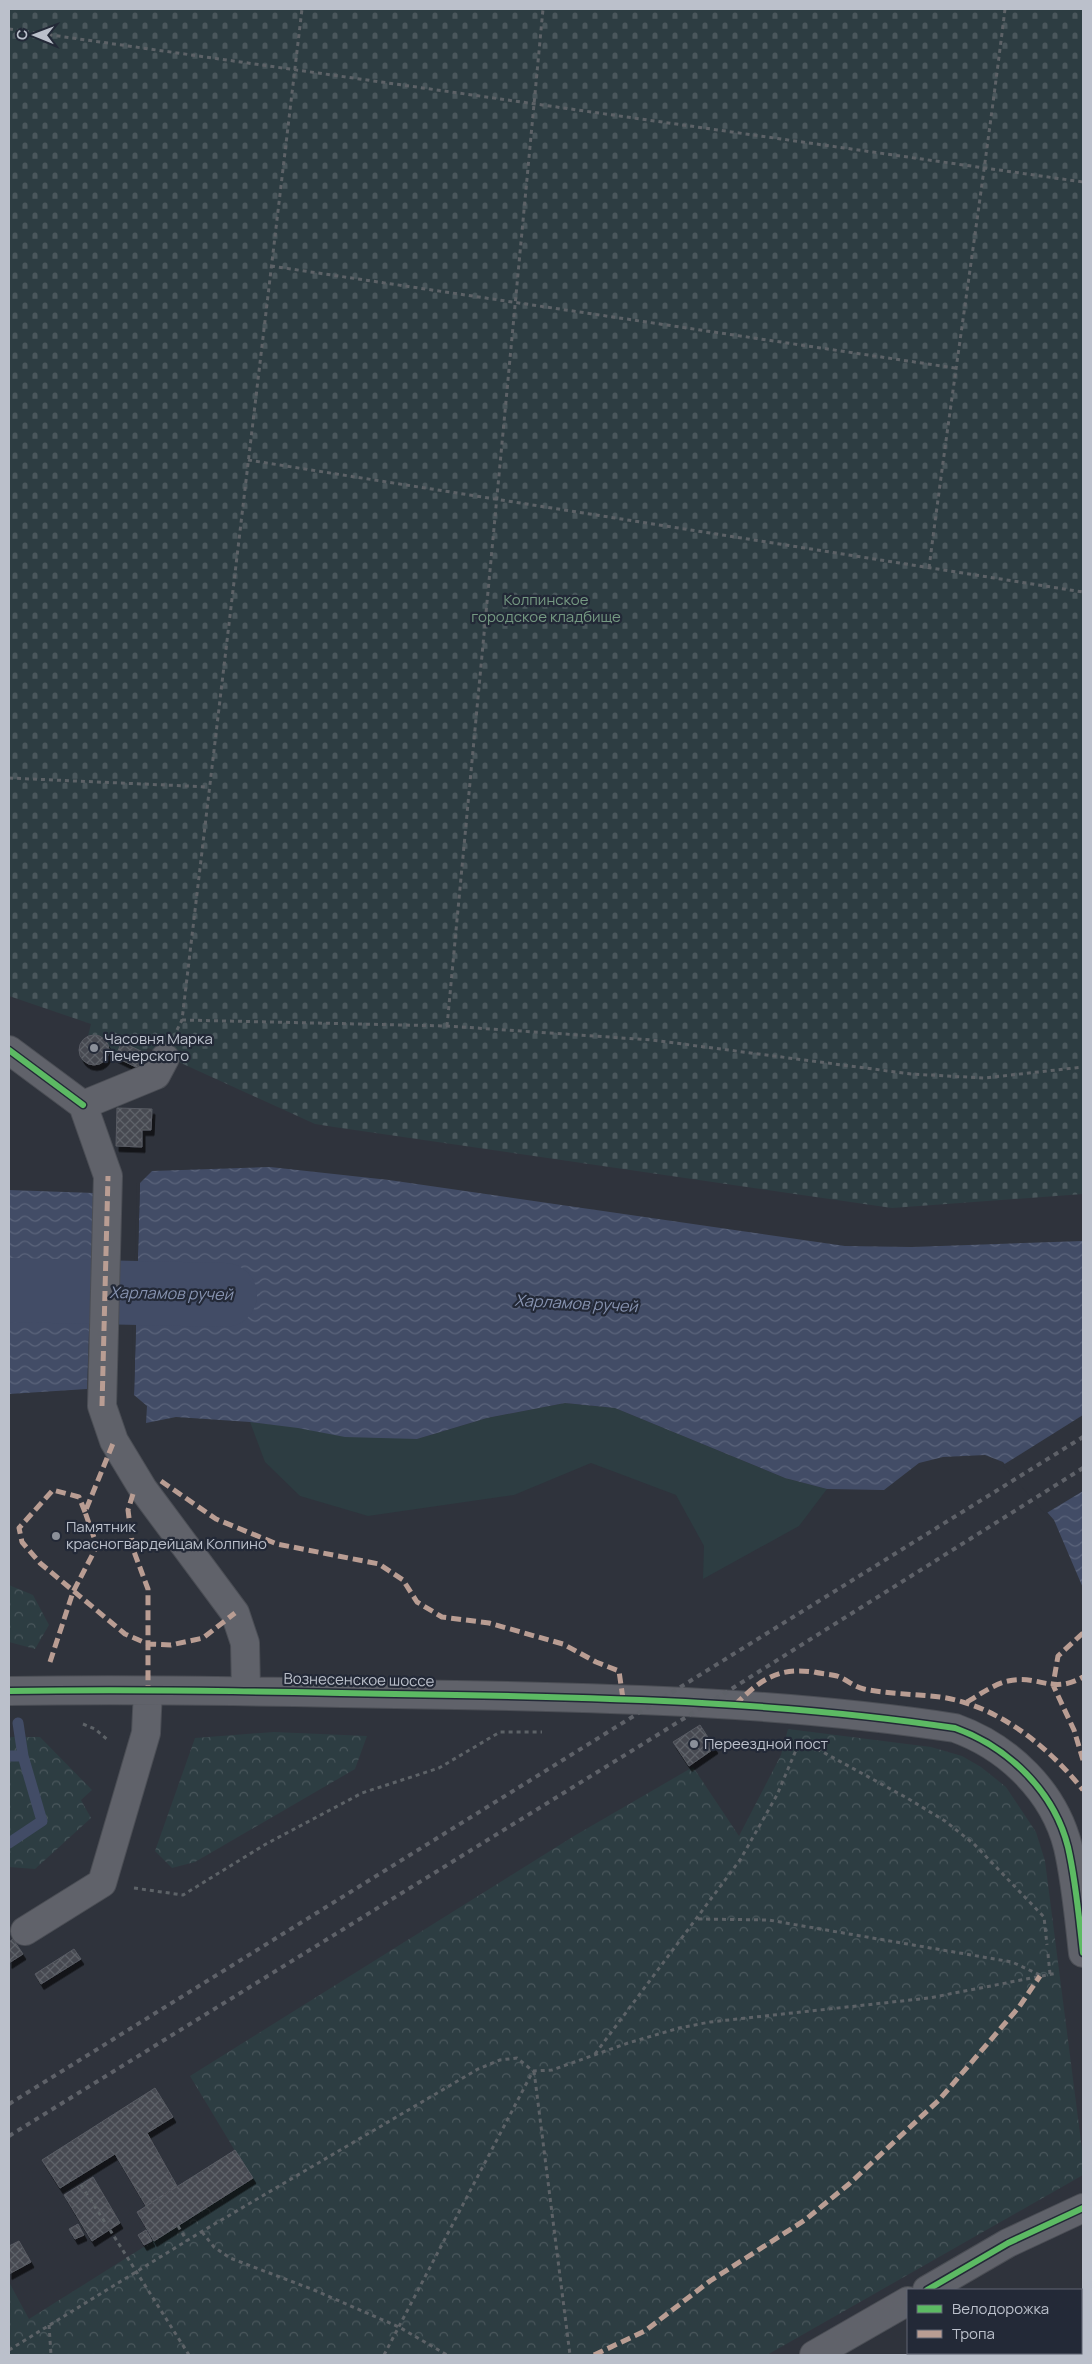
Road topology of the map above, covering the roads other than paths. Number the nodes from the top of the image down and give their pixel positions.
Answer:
1 (9, 1050) edge
2 (165, 1058) road end
3 (83, 1105) junction
4 (148, 1690) junction
5 (246, 1690) junction
6 (9, 1691) edge
7 (26, 1931) dead end
8 (1083, 1953) edge
9 (1083, 2208) edge
10 (929, 2289) edge
11 (907, 2302) edge
12 (814, 2355) edge

1 - 3 street
2 - 3 street
3 - 5 street
4 - 5 street, Вознесенское шоссе
4 - 6 street, Вознесенское шоссе
4 - 7 street
5 - 8 street, Вознесенское шоссе
9 - 10 street
11 - 12 street

